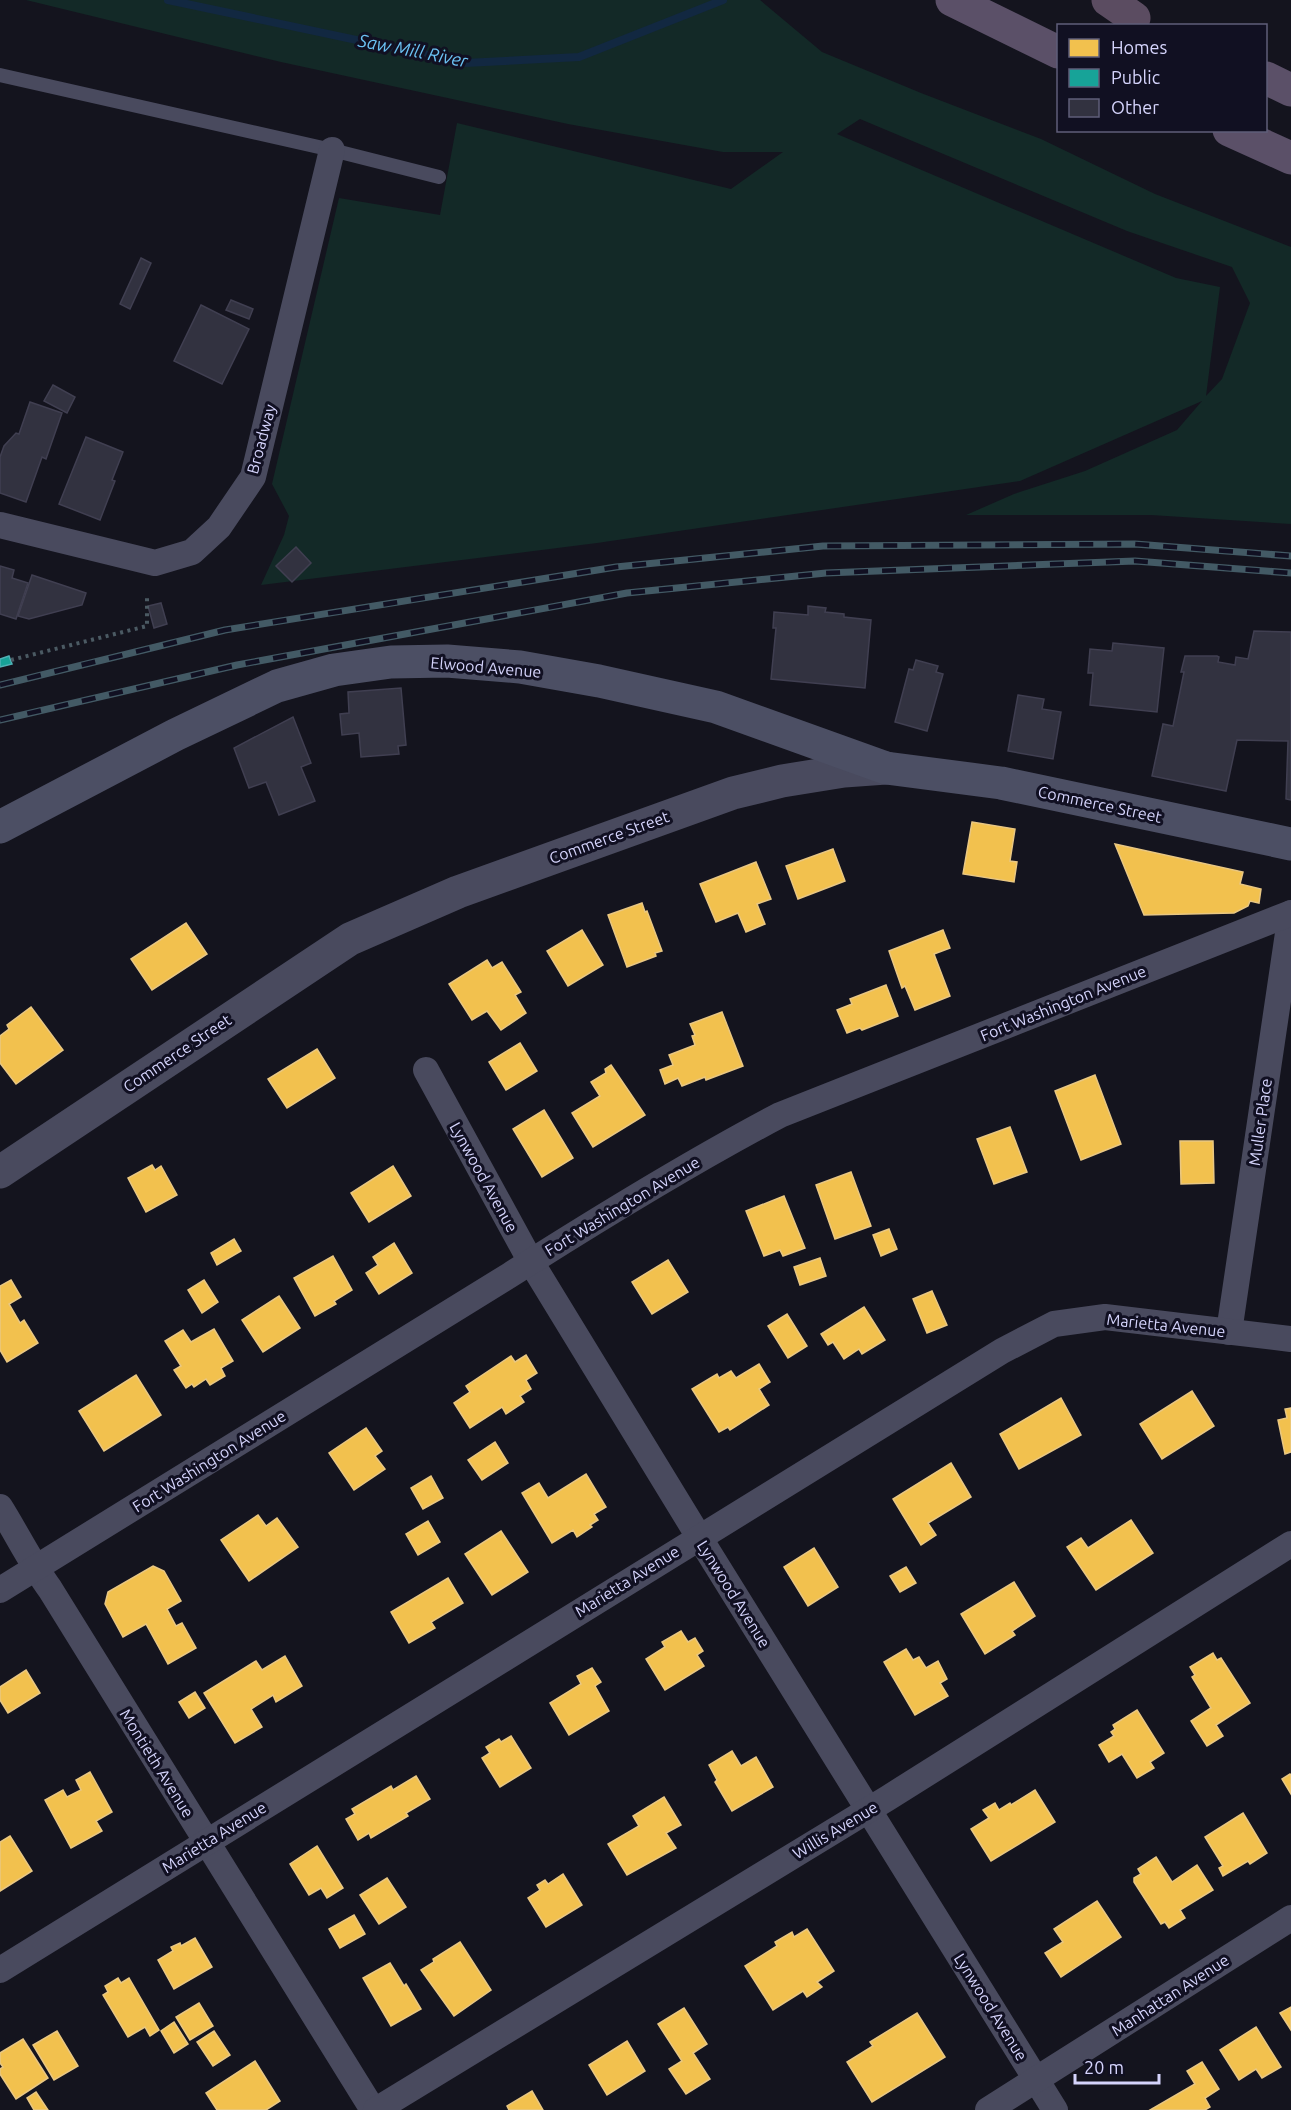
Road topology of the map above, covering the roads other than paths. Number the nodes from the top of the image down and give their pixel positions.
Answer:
1 (951, 0) edge
2 (1094, 0) edge
3 (1108, 0) edge
4 (1142, 22) edge
5 (1057, 51) edge
6 (0, 75) edge
7 (1267, 78) edge
8 (1291, 90) edge
9 (1233, 132) edge
10 (332, 150) junction
11 (1291, 158) edge
12 (440, 177) dead end
13 (0, 525) edge
14 (886, 768) junction
15 (0, 827) edge
16 (1291, 844) edge
17 (1291, 913) edge
18 (426, 1070) dead end
19 (0, 1172) edge
20 (531, 1262) junction
21 (1229, 1332) junction
22 (1291, 1340) edge
23 (0, 1507) edge
24 (699, 1537) junction
25 (1291, 1544) edge
26 (35, 1568) junction
27 (0, 1590) edge
28 (868, 1810) junction
29 (205, 1842) junction
30 (1291, 1918) edge
31 (0, 1970) edge
32 (1037, 2081) junction
33 (374, 2110) edge
34 (988, 2110) edge
35 (1055, 2110) edge

1 - 5 highway
2 - 4 highway
3 - 4 highway
6 - 10 lane
7 - 8 highway
9 - 11 highway
10 - 12 lane
10 - 13 street, Broadway
14 - 15 main road, Elwood Avenue
14 - 16 main road, Commerce Street
14 - 19 street, Commerce Street
17 - 20 street, Fort Washington Avenue
17 - 21 street, Muller Place
18 - 20 street, Lynwood Avenue
20 - 24 street, Lynwood Avenue
20 - 26 street, Fort Washington Avenue
21 - 22 street, Marietta Avenue
21 - 24 street, Marietta Avenue
23 - 26 street, Montieth Avenue
24 - 28 street, Lynwood Avenue
24 - 29 street, Marietta Avenue
25 - 28 street, Willis Avenue
26 - 27 street, Fort Washington Avenue
26 - 29 street, Montieth Avenue
28 - 32 street, Lynwood Avenue
28 - 33 street, Willis Avenue
29 - 31 street, Marietta Avenue
29 - 33 street, Montieth Avenue
30 - 32 street, Manhattan Avenue
32 - 34 street, Manhattan Avenue
32 - 35 street, Lynwood Avenue

